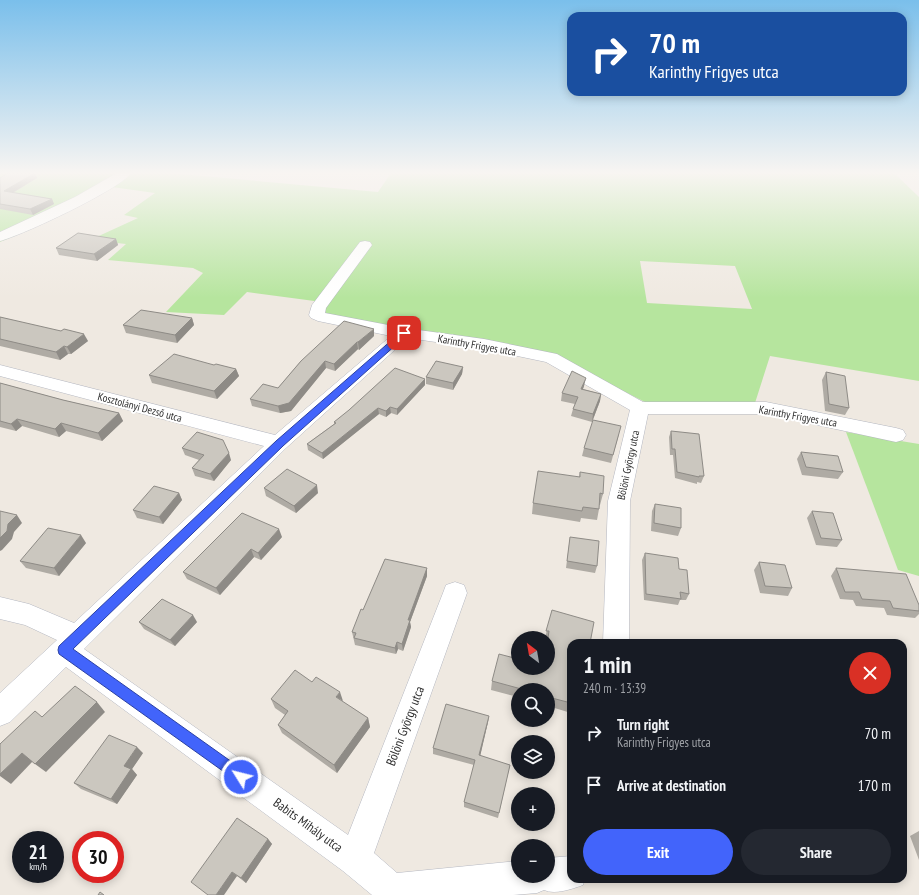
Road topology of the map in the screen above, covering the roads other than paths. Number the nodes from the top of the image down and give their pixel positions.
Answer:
1 (49, 215) edge
2 (0, 237) edge
3 (365, 245) dead end
4 (404, 333) junction
5 (0, 370) edge
6 (640, 408) junction
7 (896, 435) dead end
8 (279, 443) junction
9 (455, 593) dead end
10 (0, 608) edge
11 (616, 639) edge
12 (71, 643) junction
13 (0, 712) edge
14 (355, 859) junction
15 (567, 873) edge
16 (555, 874) edge
17 (511, 879) edge
18 (392, 893) edge

1 - 2 street
3 - 4 street, Karinthy Frigyes utca
4 - 6 street, Karinthy Frigyes utca
4 - 8 street
5 - 8 street, Kosztolányi Dezső utca
6 - 7 street, Karinthy Frigyes utca
6 - 11 street, Bölöni György utca
8 - 12 street
9 - 14 street, Bölöni György utca
10 - 12 street, Babits Mihály utca
12 - 13 street
12 - 14 street, Babits Mihály utca
14 - 18 street, Babits Mihály utca
15 - 16 street
17 - 18 street, Babits Mihály utca

